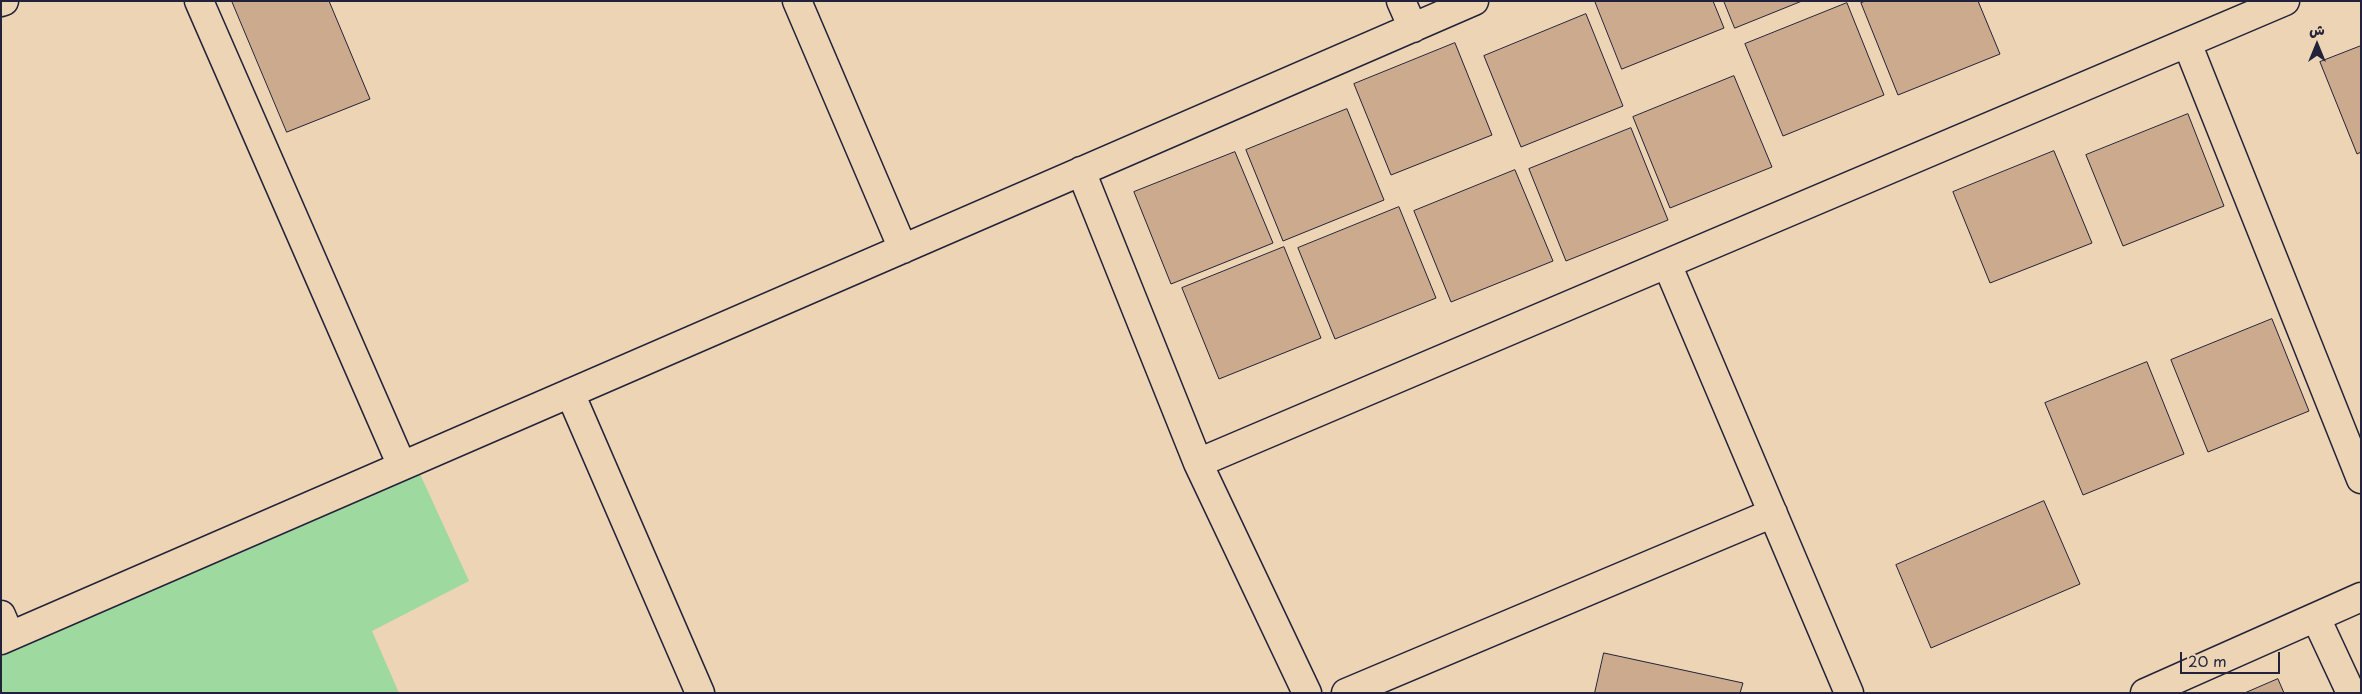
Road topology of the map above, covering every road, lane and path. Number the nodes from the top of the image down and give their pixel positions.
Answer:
1 (199, 1) edge
2 (797, 1) edge
3 (1401, 1) edge
4 (1474, 1) edge
5 (2285, 1) edge
6 (1413, 28) junction
7 (2187, 43) junction
8 (1081, 171) junction
9 (903, 249) junction
10 (1666, 264) junction
11 (570, 393) junction
12 (1198, 463) junction
13 (402, 466) junction
14 (2361, 479) edge
15 (1773, 514) junction
16 (2361, 597) edge
17 (2316, 618) junction
18 (4, 630) edge
19 (700, 693) edge
20 (1307, 693) edge
21 (1346, 693) edge
22 (1849, 693) edge
23 (2145, 693) edge
24 (2351, 693) edge

1 - 13 street
2 - 9 street
3 - 6 street
4 - 6 street
5 - 7 street
6 - 8 street
7 - 10 street
7 - 14 street
8 - 9 street
8 - 12 street
9 - 11 street
10 - 12 street
10 - 15 street
11 - 13 street
11 - 19 street
12 - 20 street
13 - 18 street
15 - 21 street
15 - 22 street
16 - 17 street
17 - 23 street
17 - 24 street

